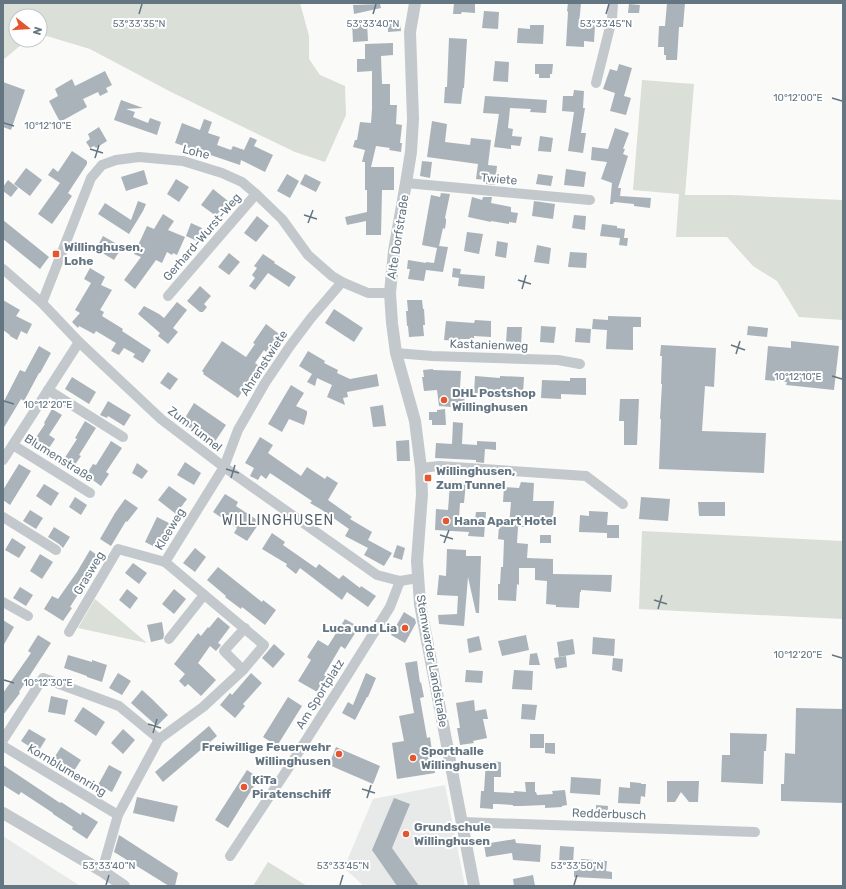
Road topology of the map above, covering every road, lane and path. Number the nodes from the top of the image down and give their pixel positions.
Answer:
1 (415, 3) edge
2 (613, 3) edge
3 (596, 83) dead end
4 (406, 183) junction
5 (256, 194) junction
6 (590, 200) dead end
7 (3, 269) edge
8 (342, 282) junction
9 (390, 293) junction
10 (168, 296) dead end
11 (42, 303) junction
12 (79, 342) junction
13 (396, 353) junction
14 (580, 364) dead end
15 (48, 390) junction
16 (123, 437) dead end
17 (13, 445) junction
18 (3, 460) edge
19 (224, 467) junction
20 (421, 468) junction
21 (90, 493) dead end
22 (623, 504) dead end
23 (3, 517) edge
24 (56, 550) dead end
25 (165, 562) junction
26 (418, 578) junction
27 (400, 581) junction
28 (204, 595) junction
29 (3, 602) edge
30 (28, 616) dead end
31 (245, 628) junction
32 (69, 632) dead end
33 (169, 639) dead end
34 (243, 670) junction
35 (159, 739) junction
36 (3, 740) edge
37 (3, 746) edge
38 (3, 813) edge
39 (118, 815) junction
40 (462, 822) junction
41 (755, 832) dead end
42 (230, 856) dead end
43 (102, 871) junction
44 (124, 886) edge
45 (474, 886) edge

1 - 4 street, Alte Dorfstraße
2 - 3 street
4 - 6 street, Twiete
4 - 9 street, Alte Dorfstraße
5 - 8 street, Lohe
5 - 10 street, Gerhard-Wurst-Weg
5 - 11 street, Lohe
7 - 11 street, Zum Tunnel
8 - 9 street, Lohe
8 - 19 street, Ahrenstwiete
9 - 13 street, Alte Dorfstraße
11 - 12 street, Zum Tunnel
12 - 15 street, Blumenstraße
12 - 19 street, Zum Tunnel
13 - 14 street, Kastanienweg
13 - 20 street, Alte Dorfstraße
15 - 16 street
15 - 17 street, Blumenstraße
17 - 18 street, Blumenstraße
17 - 21 street, Blumenstraße
19 - 25 street, Kleeweg
19 - 27 street, Zum Tunnel
20 - 22 street
20 - 26 street, Alte Dorfstraße
23 - 24 street
25 - 28 street, Kleeweg
25 - 32 street, Grasweg
26 - 27 street, Zum Tunnel
26 - 40 street, Stemwarder Landstraße
27 - 42 street, Am Sportplatz
28 - 31 street, Kleeweg
28 - 33 street
29 - 30 street
31 - 34 street
31 - 34 street, Kleeweg
34 - 35 street, Kleeweg
35 - 36 street
35 - 39 street
37 - 39 street, Kornblumenring
38 - 43 street
39 - 43 street
40 - 41 street, Redderbusch
40 - 45 street, Stemwarder Landstraße
43 - 44 street

